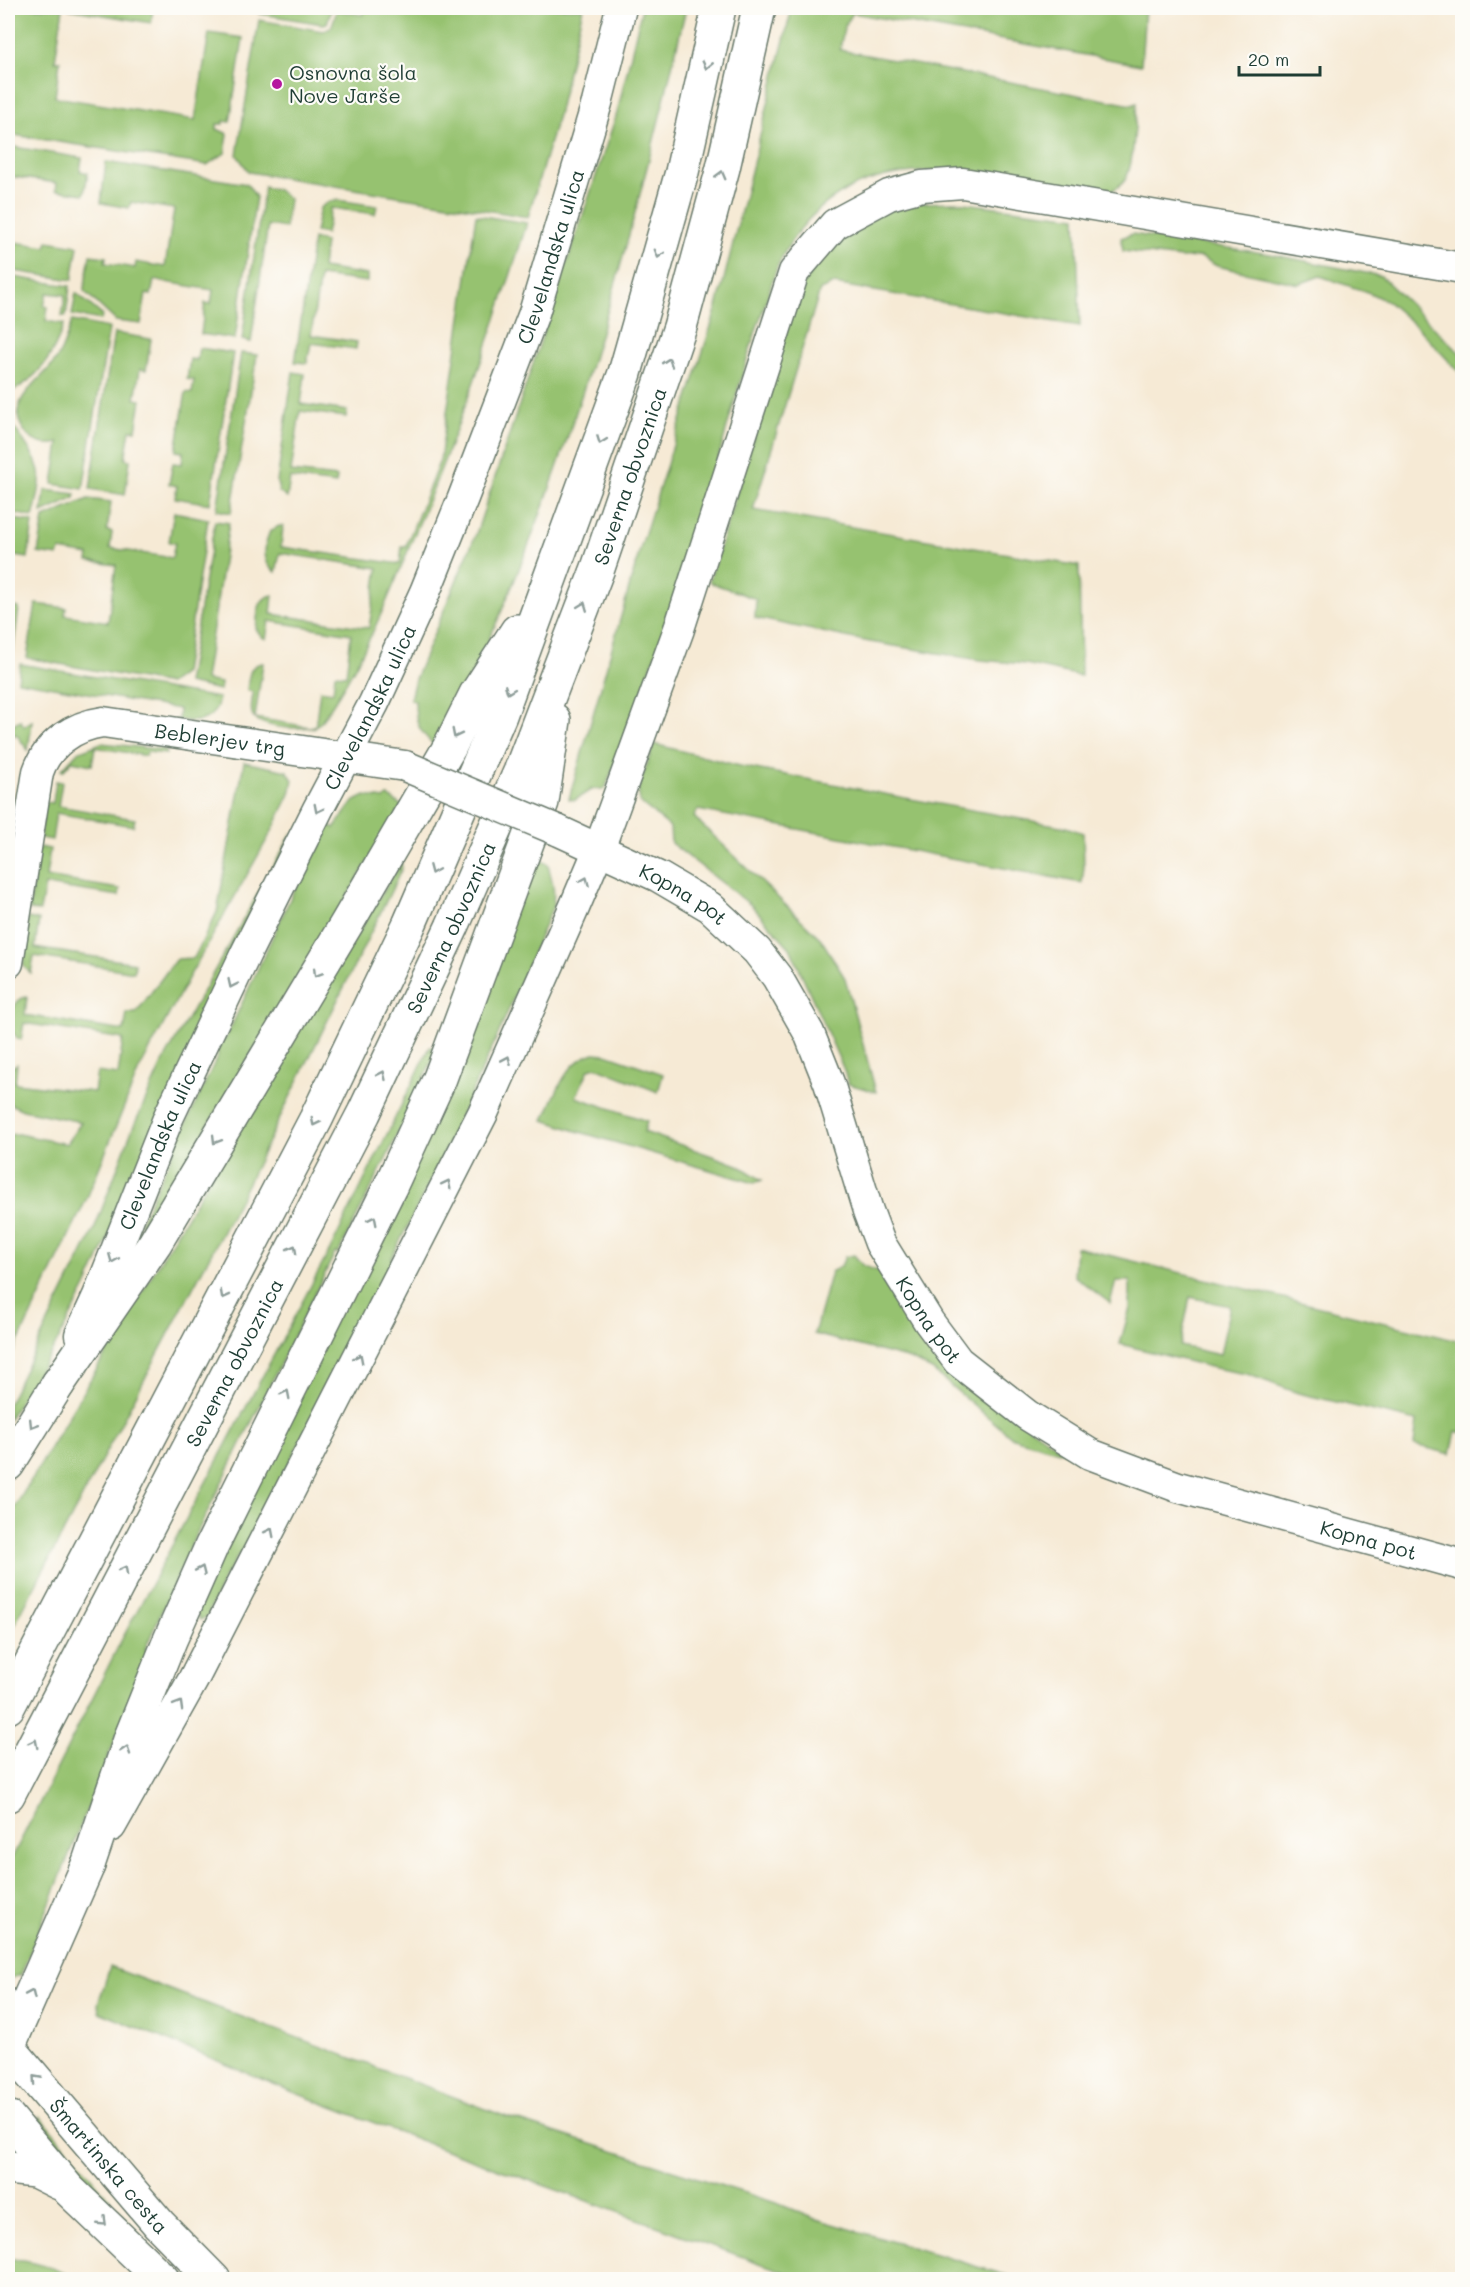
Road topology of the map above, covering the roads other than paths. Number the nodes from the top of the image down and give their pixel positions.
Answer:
1 (621, 8) edge
2 (719, 8) edge
3 (759, 8) edge
4 (1462, 268) edge
5 (552, 576) junction
6 (562, 660) junction
7 (345, 757) junction
8 (599, 849) junction
9 (8, 963) edge
10 (58, 1384) junction
11 (8, 1464) edge
12 (1462, 1565) edge
13 (8, 1707) edge
14 (8, 1795) edge
15 (88, 1865) junction
16 (8, 2047) edge
17 (8, 2117) edge
18 (8, 2168) edge
19 (69, 2190) junction
20 (163, 2280) edge
21 (214, 2280) edge

1 - 7 street, Clevelandska ulica
2 -> 5 main road, Severna obvoznica
6 -> 3 main road, Severna obvoznica
4 - 8 street
5 -> 10 main road
5 -> 13 main road, Severna obvoznica
14 -> 6 main road, Severna obvoznica
15 -> 6 main road
7 - 8 street, Beblerjev trg, bridge
7 - 9 street, Beblerjev trg
7 -> 10 street, Clevelandska ulica
8 - 12 street, Kopna pot
15 -> 8 street
10 -> 11 main road
16 -> 15 main road
21 -> 16 main road, Šmartinska cesta
17 - 19 main road, Šmartinska cesta
18 - 19 main road
19 -> 20 main road, Šmartinska cesta

